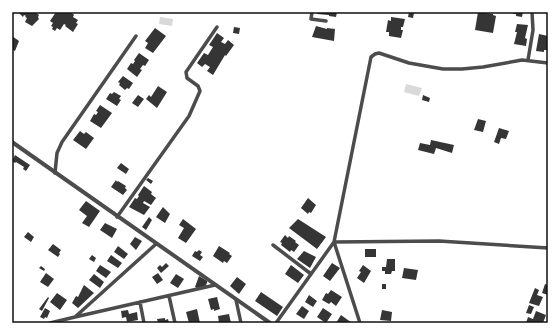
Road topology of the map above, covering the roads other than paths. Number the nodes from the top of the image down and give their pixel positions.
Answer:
1 (312, 12) edge
2 (532, 12) edge
3 (310, 20) junction
4 (326, 21) dead end
5 (310, 24) dead end
6 (217, 27) dead end
7 (136, 36) dead end
8 (528, 60) junction
9 (548, 63) edge
10 (12, 142) edge
11 (55, 173) junction
12 (117, 217) junction
13 (334, 242) junction
14 (156, 244) junction
15 (273, 245) dead end
16 (548, 248) edge
17 (311, 274) junction
18 (215, 285) junction
19 (169, 296) junction
20 (236, 300) junction
21 (140, 302) junction
22 (75, 317) junction
23 (52, 323) edge
24 (144, 323) edge
25 (175, 323) edge
26 (241, 323) edge
27 (270, 323) edge
28 (276, 323) edge
29 (360, 323) edge

1 - 3 street
2 - 8 street
3 - 4 street
3 - 5 street
6 - 12 street
7 - 11 street
8 - 9 street
8 - 13 street
10 - 11 street
11 - 12 street
12 - 14 street
13 - 16 street
13 - 17 street
13 - 29 street
14 - 18 street
14 - 22 street
15 - 17 street
17 - 28 street
18 - 19 street
18 - 20 street
19 - 21 street
19 - 25 street
20 - 26 street
20 - 27 street
21 - 22 street
21 - 24 street
22 - 23 street

